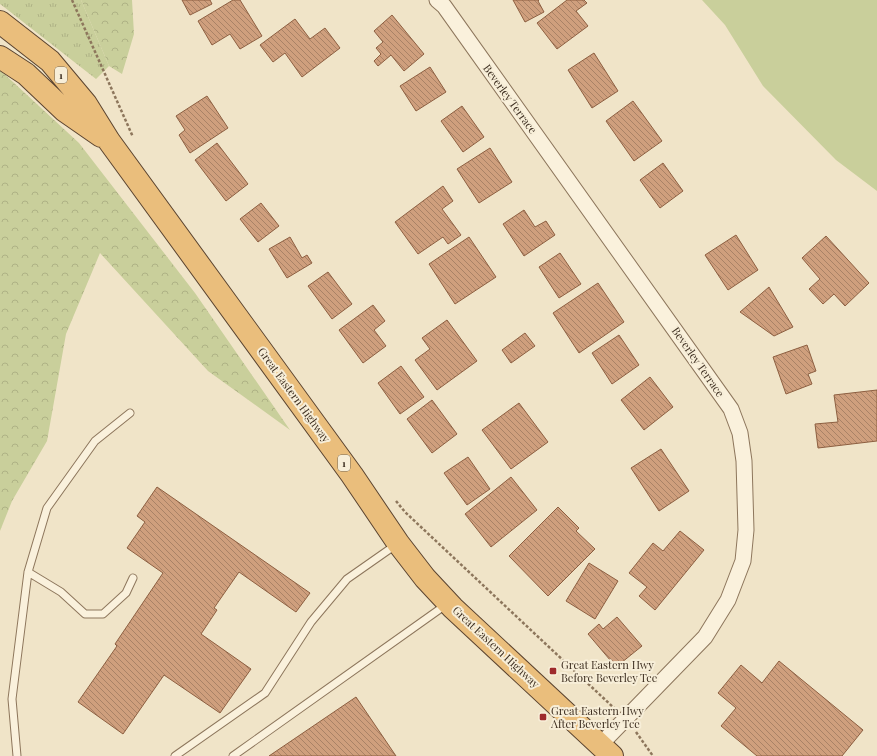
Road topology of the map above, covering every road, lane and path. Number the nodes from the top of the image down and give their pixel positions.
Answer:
1 (72, 0) edge
2 (437, 0) edge
3 (0, 22) edge
4 (0, 57) edge
5 (109, 141) junction
6 (136, 142) dead end
7 (130, 413) dead end
8 (391, 495) dead end
9 (398, 543) junction
10 (28, 572) junction
11 (133, 578) dead end
12 (448, 603) junction
13 (626, 719) junction
14 (606, 750) edge
15 (16, 756) edge
16 (175, 756) edge
17 (233, 756) edge
18 (653, 756) edge

1 - 6 path
2 - 13 street, Beverley Terrace
3 - 5 highway, Great Eastern Highway / 1
4 - 5 highway, Great Eastern Highway / 1
5 - 9 highway, Great Eastern Highway / 1
7 - 10 lane
8 - 13 path
9 - 12 highway, Great Eastern Highway / 1
9 - 16 lane
10 - 11 lane
10 - 15 lane
12 - 14 highway, Great Eastern Highway / 1
12 - 17 lane
13 - 14 street, Beverley Terrace
13 - 18 path

